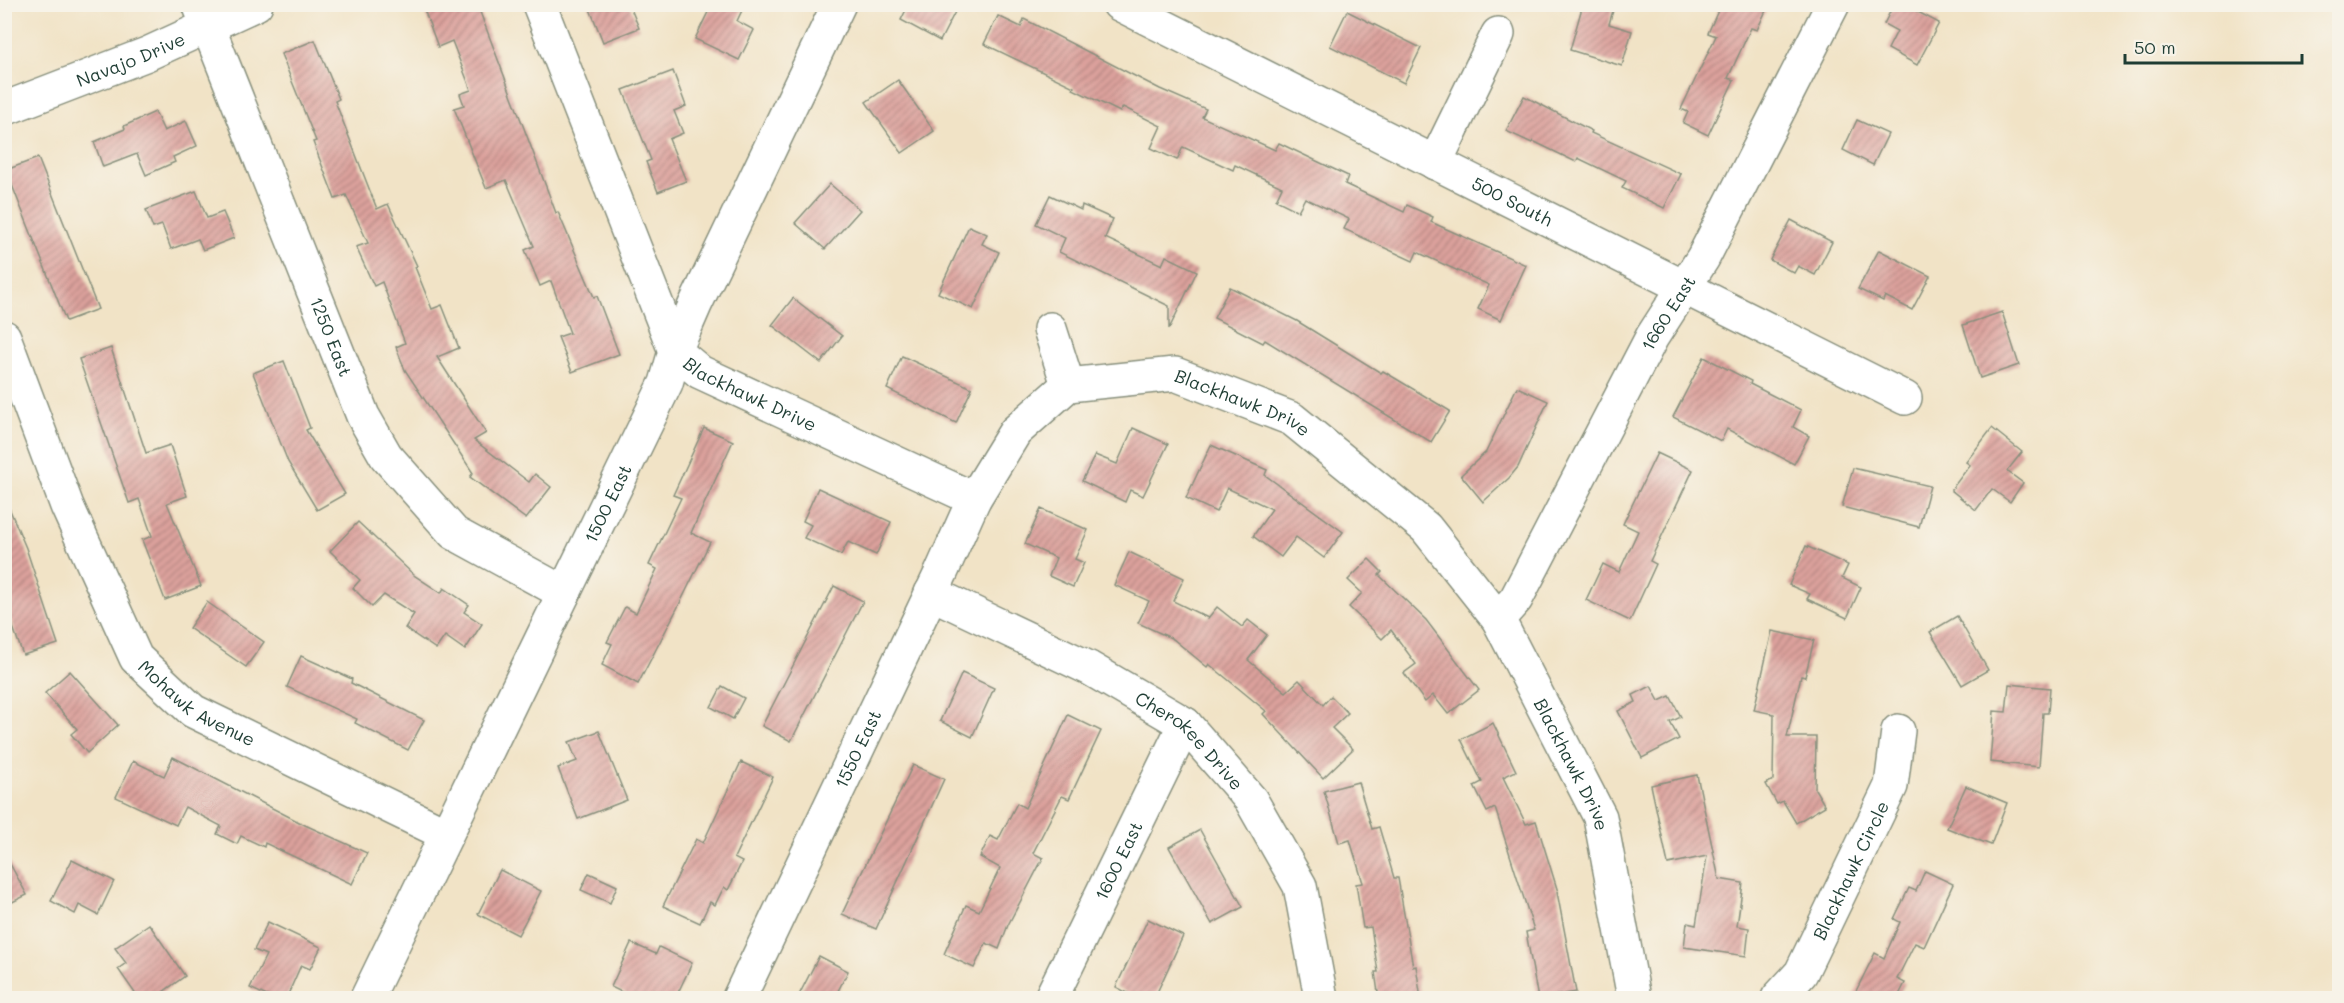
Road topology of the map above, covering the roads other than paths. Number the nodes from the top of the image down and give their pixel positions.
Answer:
1 (256, 4) edge
2 (539, 4) edge
3 (839, 4) edge
4 (1119, 4) edge
5 (1833, 4) edge
6 (203, 15) edge
7 (1171, 16) edge
8 (1498, 34) dead end
9 (4, 109) edge
10 (1435, 163) junction
11 (1685, 287) junction
12 (1050, 329) dead end
13 (4, 337) edge
14 (675, 351) junction
15 (1068, 385) junction
16 (1905, 398) dead end
17 (974, 499) junction
18 (564, 593) junction
19 (932, 593) junction
20 (1498, 619) junction
21 (1185, 724) junction
22 (1898, 731) dead end
23 (446, 834) junction
24 (367, 999) edge
25 (739, 999) edge
26 (1051, 999) edge
27 (1321, 999) edge
28 (1634, 999) edge
29 (1778, 999) edge

1 - 6 street, Navajo Drive
2 - 14 street, Blackhawk Drive
3 - 14 street, 1500 East
4 - 7 street, 500 South
5 - 11 street, 1660 East
6 - 9 street, Navajo Drive
6 - 18 street, 1250 East
7 - 10 street, 500 South
8 - 10 street
10 - 11 street, 500 South
11 - 16 street, 500 South
11 - 20 street, 1660 East
12 - 15 street
13 - 23 street, Mohawk Avenue
14 - 17 street, Blackhawk Drive
14 - 18 street, 1500 East
15 - 17 street
15 - 20 street, Blackhawk Drive
17 - 19 street, 1550 East
18 - 23 street, 1500 East
19 - 21 street, Cherokee Drive
19 - 25 street, 1550 East
20 - 28 street, Blackhawk Drive
21 - 26 street, 1600 East
21 - 27 street, Cherokee Drive
22 - 29 street, Blackhawk Circle
23 - 24 street, 1500 East

